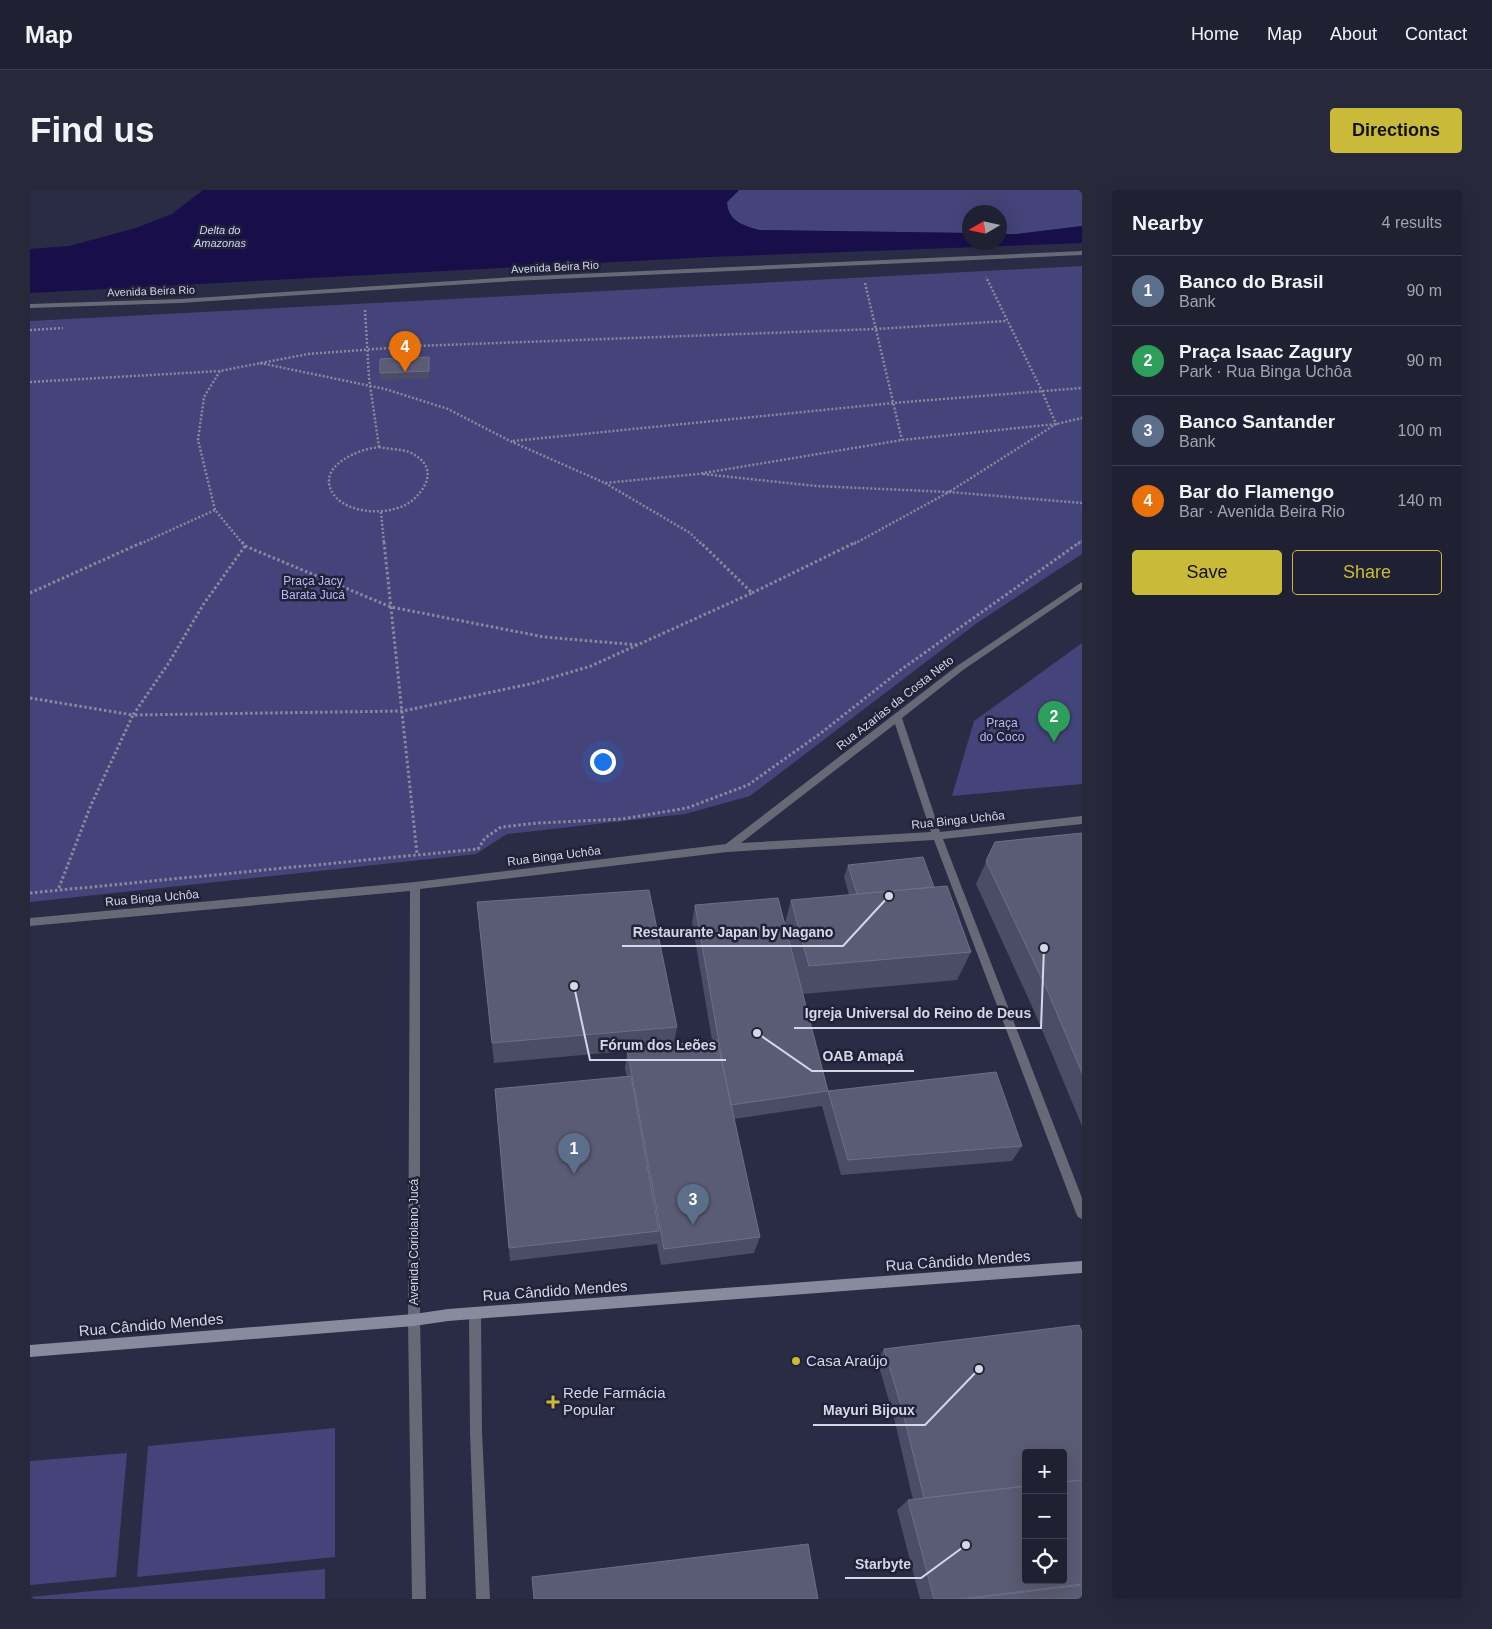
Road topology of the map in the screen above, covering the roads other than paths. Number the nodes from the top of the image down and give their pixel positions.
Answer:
1 (1082, 253) edge
2 (30, 306) edge
3 (1082, 585) edge
4 (897, 717) junction
5 (1082, 820) edge
6 (937, 836) junction
7 (727, 848) junction
8 (415, 886) junction
9 (30, 922) edge
10 (1082, 1213) edge
11 (1082, 1267) edge
12 (475, 1314) junction
13 (414, 1320) junction
14 (30, 1351) edge
15 (419, 1599) edge
16 (482, 1599) edge

1 - 2 street, Avenida Beira Rio
3 - 4 street, Rua Azarias da Costa Neto
4 - 6 street
4 - 7 street, Rua Azarias da Costa Neto
5 - 6 street, Rua Binga Uchôa
6 - 7 street, Rua Binga Uchôa
6 - 10 street
7 - 8 street, Rua Binga Uchôa
8 - 9 street, Rua Binga Uchôa
8 - 13 street, Avenida Coriolano Jucá
11 - 12 main road, Rua Cândido Mendes
12 - 13 main road, Rua Cândido Mendes
12 - 16 street
13 - 14 main road, Rua Cândido Mendes
13 - 15 street, Avenida Coriolano Jucá

